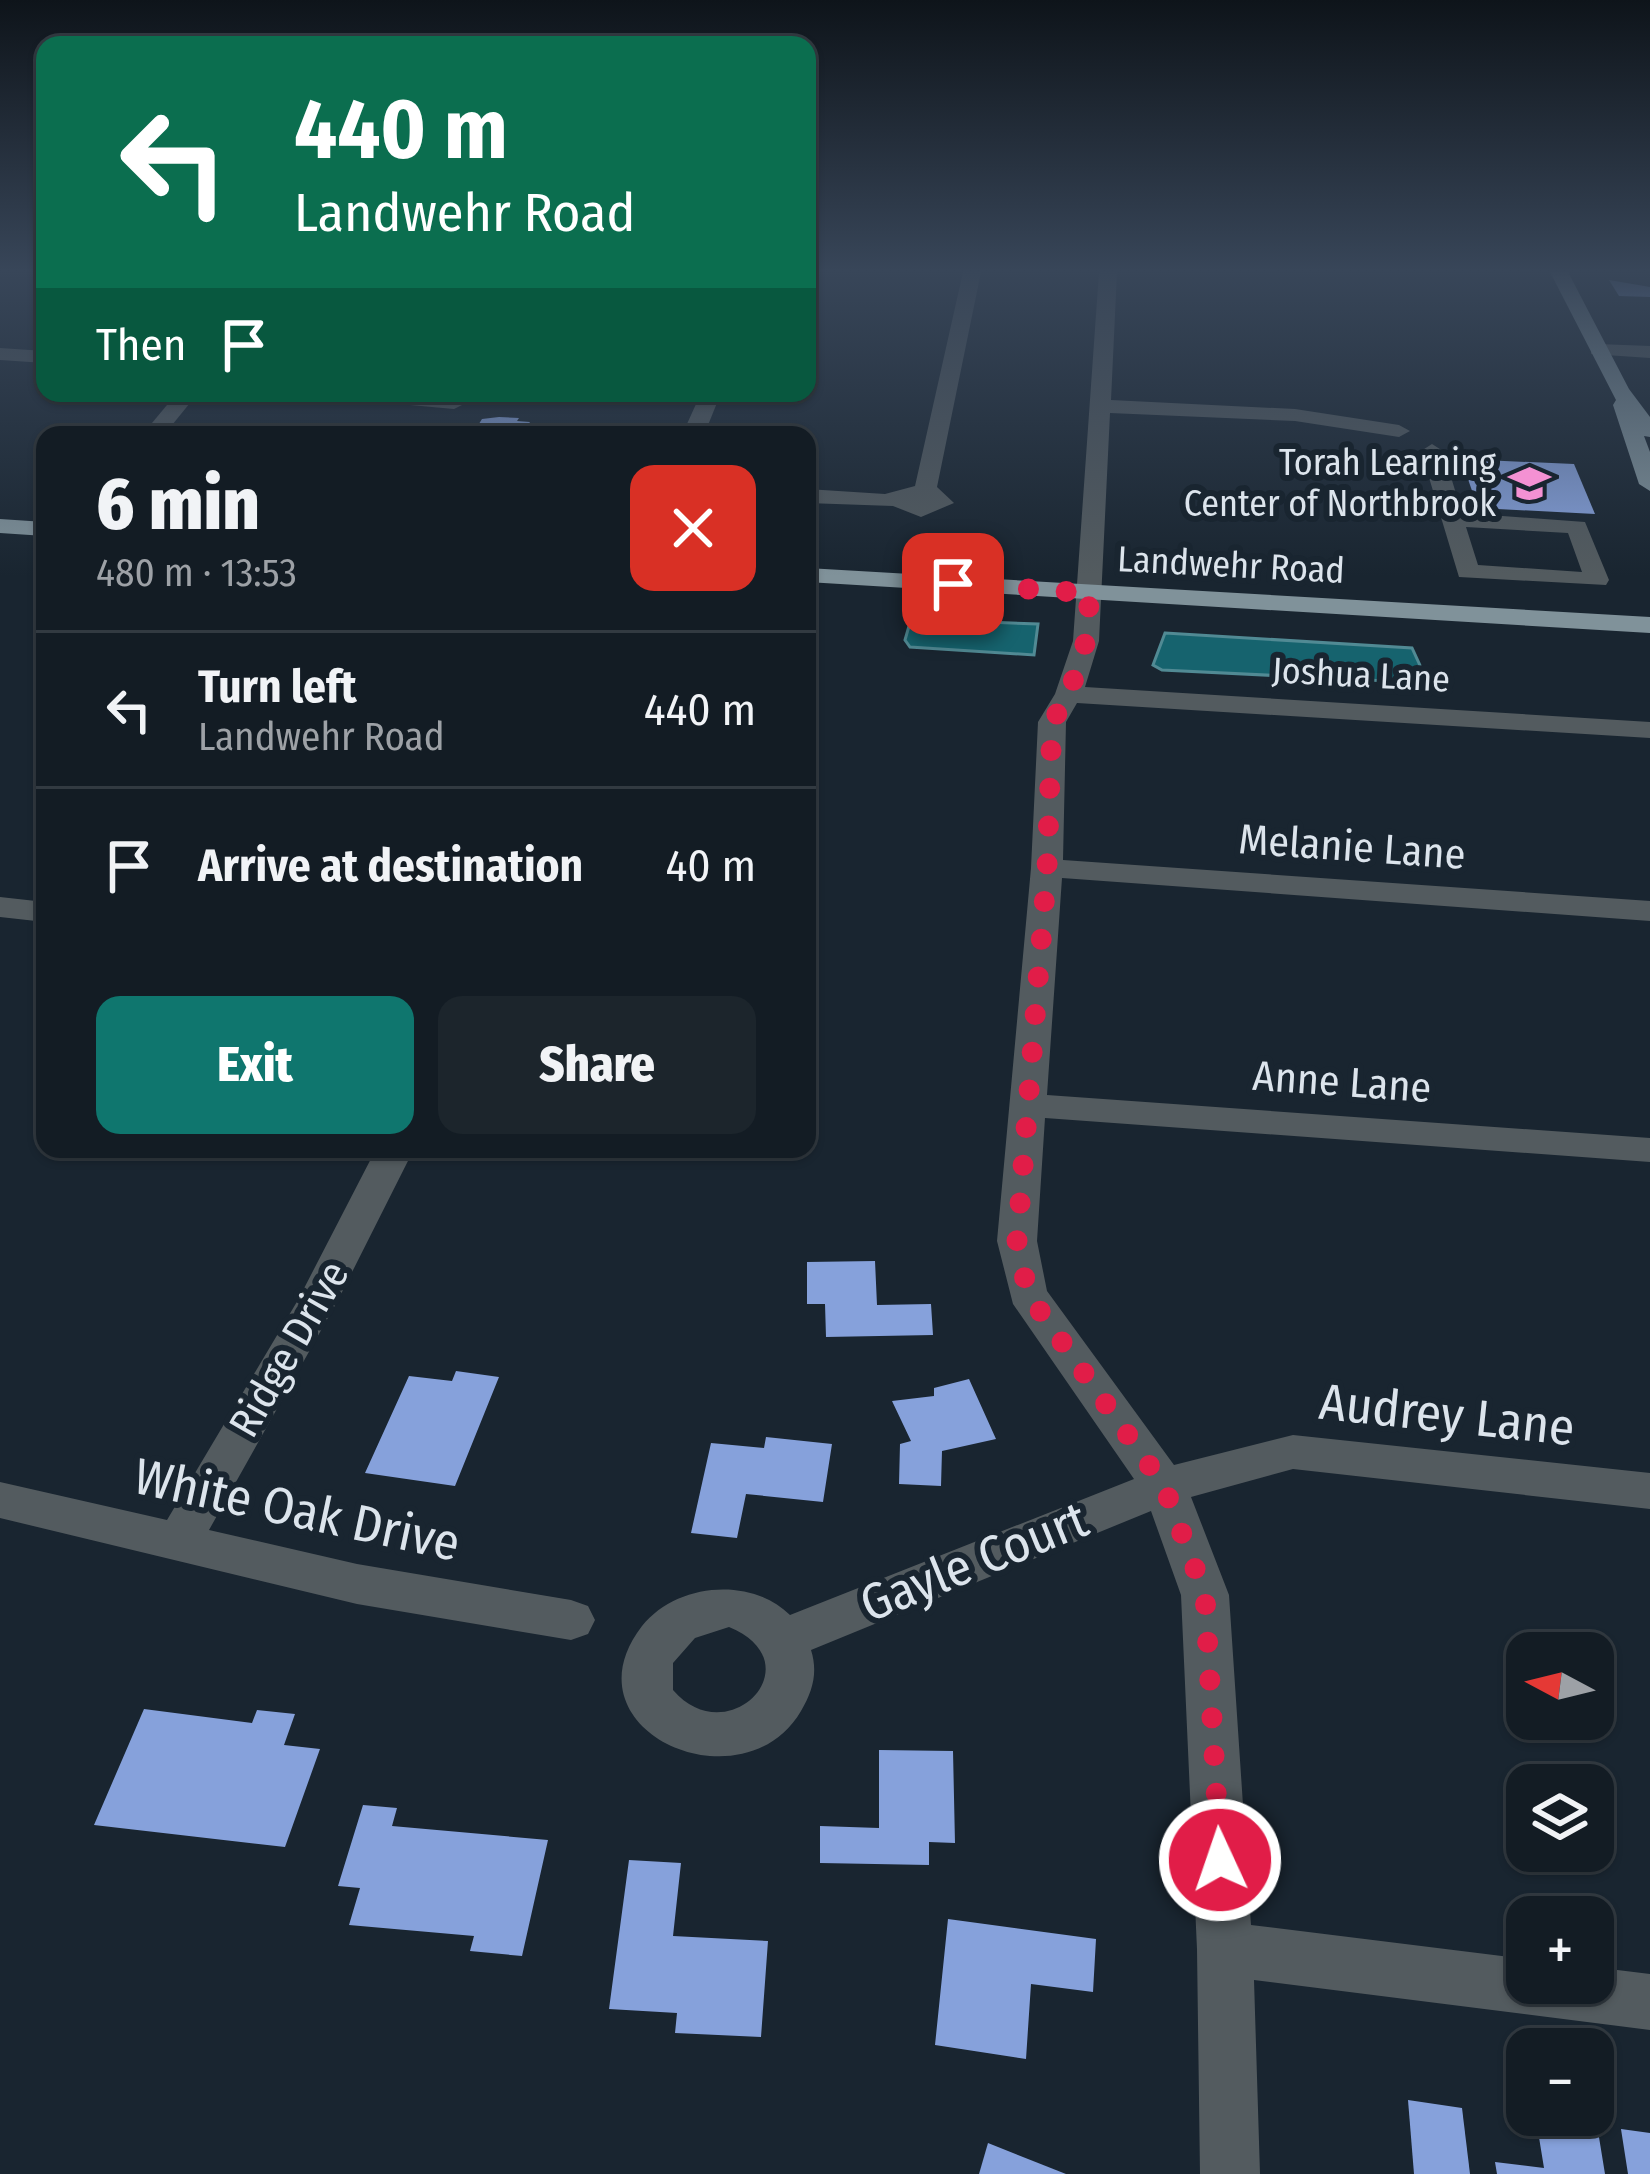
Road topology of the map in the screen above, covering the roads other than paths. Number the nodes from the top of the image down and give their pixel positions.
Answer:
1 (951, 373) edge
2 (1102, 373) edge
3 (1610, 373) edge
4 (1619, 390) junction
5 (180, 402) edge
6 (419, 402) edge
7 (458, 402) edge
8 (1100, 406) junction
9 (160, 426) edge
10 (1650, 431) edge
11 (1650, 484) edge
12 (816, 496) edge
13 (1452, 520) junction
14 (0, 526) edge
15 (36, 528) edge
16 (816, 576) edge
17 (1090, 593) junction
18 (1615, 623) junction
19 (1650, 625) edge
20 (1650, 635) edge
21 (1069, 694) junction
22 (1650, 730) edge
23 (1047, 868) junction
24 (0, 907) edge
25 (36, 911) edge
26 (1650, 911) edge
27 (1028, 1105) junction
28 (1650, 1150) edge
29 (390, 1158) edge
30 (1164, 1486) junction
31 (1650, 1491) edge
32 (0, 1500) edge
33 (176, 1545) junction
34 (571, 1620) dead end
35 (784, 1639) dead end
36 (1226, 1949) junction
37 (1650, 2002) edge
38 (1230, 2174) edge

1 - 12 street
2 - 8 street
3 - 4 main road
4 - 10 main road
4 - 11 main road
5 - 9 street
6 - 7 street
8 - 13 street
8 - 17 street
13 - 13 street
14 - 15 main road
16 - 17 main road, Landwehr Road
17 - 18 main road, Landwehr Road
17 - 21 street
18 - 19 main road, Landwehr Road
18 - 20 main road
21 - 22 street, Joshua Lane
21 - 23 street
23 - 26 street, Melanie Lane
23 - 27 street
24 - 25 street
27 - 28 street, Anne Lane
27 - 30 street
29 - 33 street, Ridge Drive
30 - 31 street, Audrey Lane
30 - 35 street, Gayle Court
30 - 36 street
32 - 33 street, White Oak Drive
33 - 34 street, White Oak Drive
36 - 37 street
36 - 38 street

